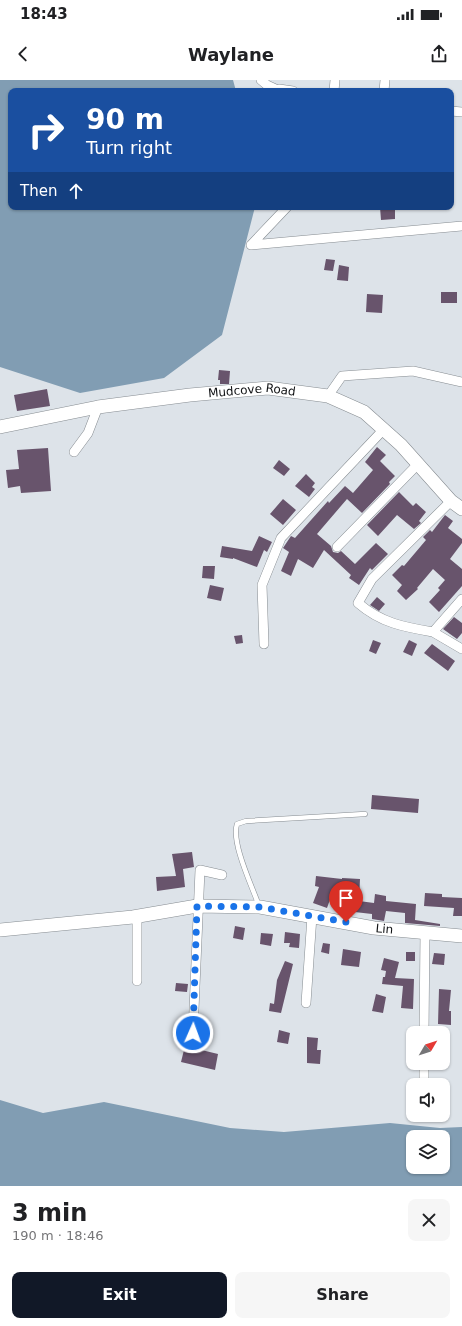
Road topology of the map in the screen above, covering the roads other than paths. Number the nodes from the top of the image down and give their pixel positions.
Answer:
1 (260, 80) edge
2 (274, 88) edge
3 (284, 210) edge
4 (462, 226) edge
5 (462, 382) edge
6 (328, 396) junction
7 (98, 407) junction
8 (0, 427) edge
9 (384, 429) junction
10 (74, 452) dead end
11 (418, 464) junction
12 (451, 501) junction
13 (462, 509) edge
14 (337, 547) dead end
15 (462, 599) edge
16 (433, 632) junction
17 (264, 644) dead end
18 (462, 649) edge
19 (365, 814) dead end
20 (222, 875) dead end
21 (197, 906) junction
22 (260, 907) junction
23 (137, 916) junction
24 (312, 916) junction
25 (0, 930) edge
26 (425, 933) junction
27 (462, 936) edge
28 (137, 981) dead end
29 (306, 1003) dead end
30 (424, 1026) edge
31 (193, 1033) dead end

1 - 2 street
3 - 4 street
5 - 6 street
6 - 7 street, Mudcove Road
6 - 9 street, Mudcove Road
7 - 8 street, Mudcove Road
7 - 10 street
9 - 11 street, Mudcove Road
9 - 17 street
11 - 12 street, Mudcove Road
11 - 14 street
12 - 13 street, Mudcove Road
12 - 16 street
15 - 16 street
16 - 18 street
19 - 22 lane
20 - 21 street
21 - 22 street, Lin
21 - 23 street, Lin
21 - 31 street
22 - 24 street, Lin
23 - 25 street, Lin
23 - 28 street
24 - 26 street, Lin
24 - 29 street
26 - 27 street, Lin
26 - 30 street

